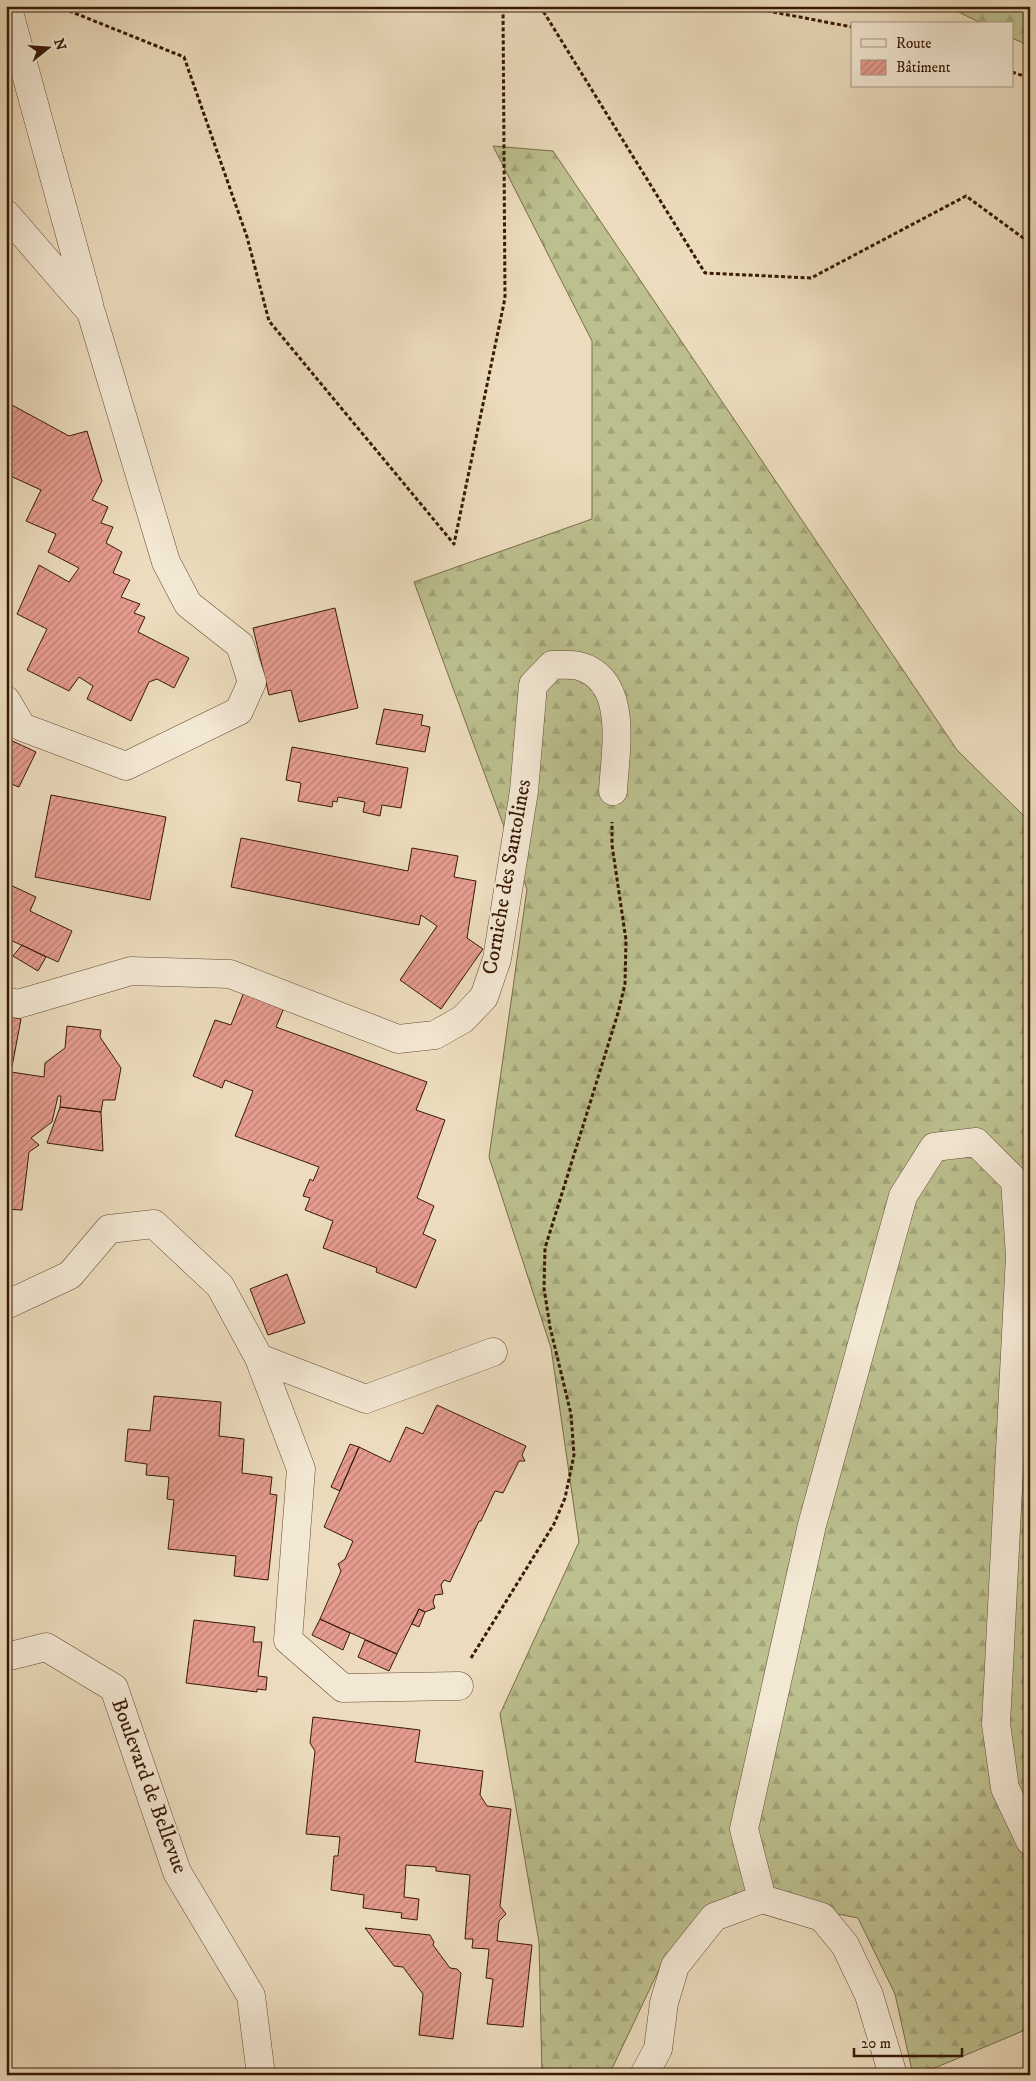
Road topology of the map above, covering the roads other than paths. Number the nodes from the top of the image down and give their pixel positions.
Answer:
1 (8, 15) edge
2 (6, 214) edge
3 (91, 312) junction
4 (6, 700) edge
5 (613, 791) road end
6 (6, 1001) edge
7 (6, 1305) edge
8 (493, 1352) dead end
9 (259, 1358) junction
10 (6, 1658) edge
11 (459, 1686) road end
12 (1030, 1841) edge
13 (762, 1899) junction
14 (260, 2075) edge
15 (644, 2075) edge
16 (892, 2075) edge

1 - 3 street
2 - 3 street
3 - 4 street
5 - 6 street, Corniche des Santolines
7 - 9 street
8 - 9 street
9 - 11 street
10 - 14 street, Boulevard de Bellevue
12 - 13 street
13 - 15 street
13 - 16 street

